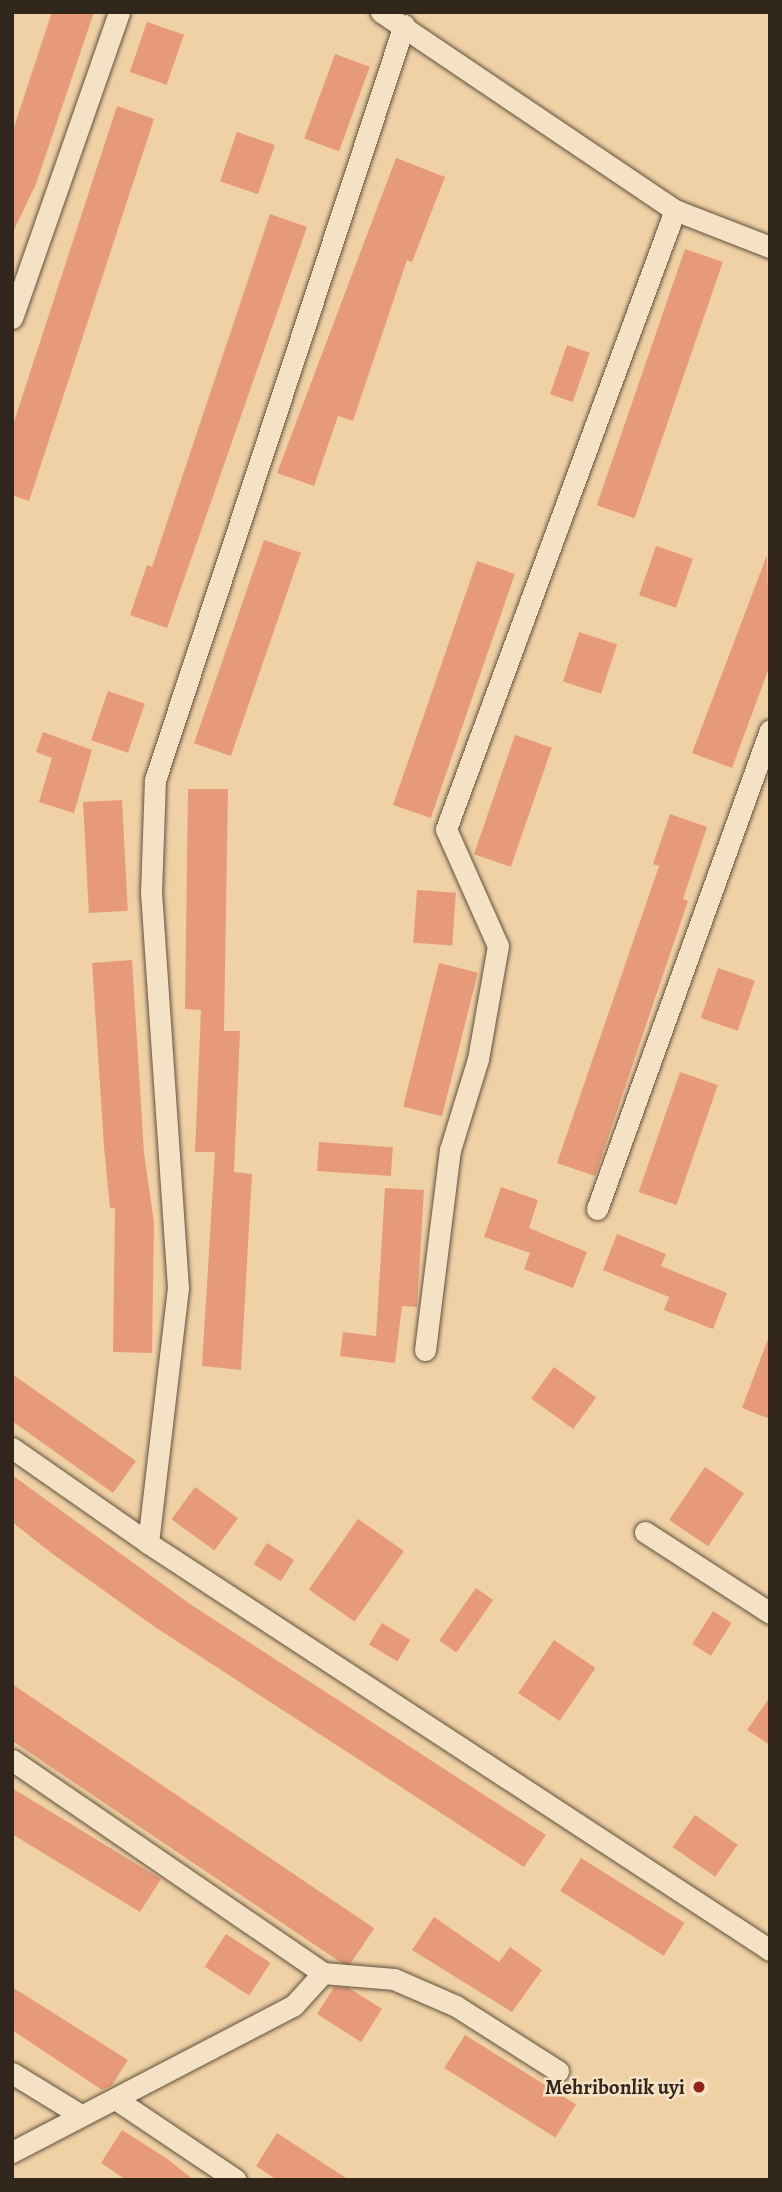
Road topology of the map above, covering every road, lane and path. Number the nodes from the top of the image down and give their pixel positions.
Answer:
1 (119, 12) edge
2 (381, 12) edge
3 (404, 25) junction
4 (675, 210) junction
5 (770, 247) edge
6 (12, 318) edge
7 (770, 730) edge
8 (597, 1209) dead end
9 (425, 1350) dead end
10 (12, 1448) edge
11 (645, 1532) dead end
12 (148, 1543) junction
13 (770, 1613) edge
14 (12, 1760) edge
15 (770, 1950) edge
16 (323, 1973) junction
17 (558, 2071) dead end
18 (12, 2073) edge
19 (117, 2100) junction
20 (79, 2114) junction
21 (12, 2152) edge
22 (236, 2180) edge

1 - 6 street
2 - 3 street
3 - 4 street
3 - 12 street
4 - 5 street
4 - 9 street
7 - 8 street
10 - 12 street
11 - 13 street
12 - 15 street
14 - 16 street
16 - 17 street
16 - 19 street
18 - 20 street
19 - 20 street
19 - 22 street
20 - 21 street

